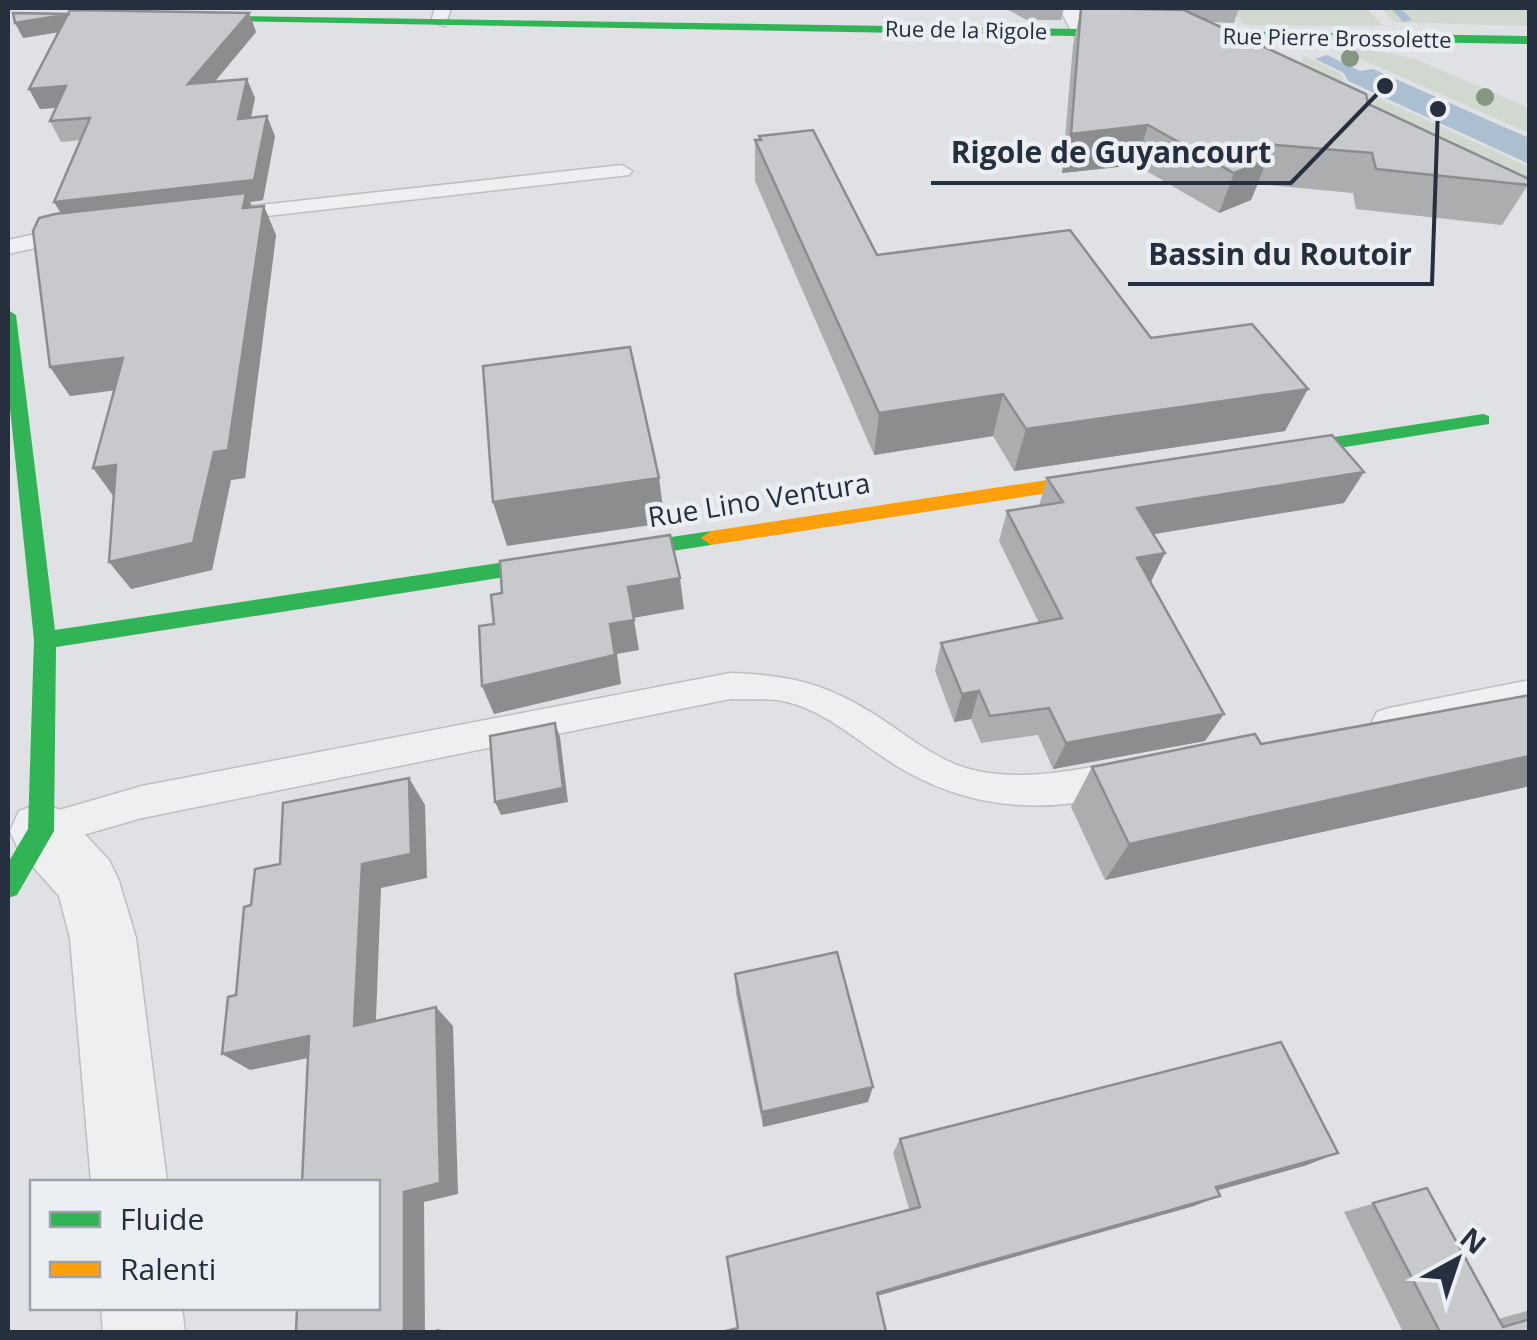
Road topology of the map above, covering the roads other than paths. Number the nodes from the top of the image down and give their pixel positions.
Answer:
1 (441, 15) edge
2 (147, 18) edge
3 (1079, 20) edge
4 (1528, 41) edge
5 (622, 171) dead end
6 (209, 217) edge
7 (92, 230) edge
8 (8, 247) edge
9 (8, 315) edge
10 (1483, 420) dead end
11 (1248, 456) edge
12 (1150, 471) edge
13 (45, 640) junction
14 (1530, 693) edge
15 (1356, 728) edge
16 (1164, 768) edge
17 (24, 858) edge
18 (129, 1180) edge

1 - 2 street, Rue de la Rigole
1 - 3 street, Rue de la Rigole
3 - 4 street, Rue Pierre Brossolette
5 - 6 lane
7 - 8 lane
9 - 13 street
10 - 11 street
12 - 13 street, Rue Lino Ventura
13 - 17 street
14 - 15 lane
16 - 17 lane
17 - 18 street

